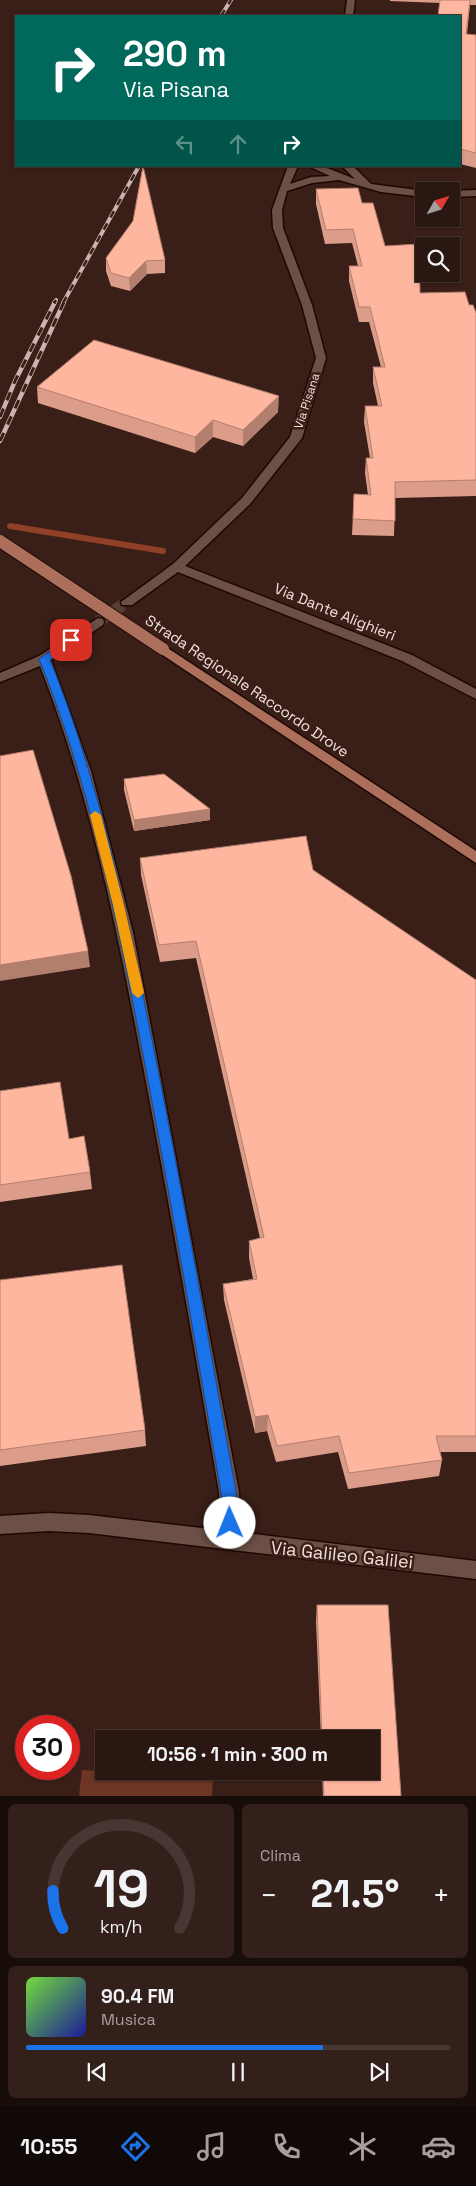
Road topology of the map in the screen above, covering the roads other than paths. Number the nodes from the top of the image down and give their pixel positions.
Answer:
1 (351, 0) edge
2 (349, 15) edge
3 (293, 167) edge
4 (315, 167) edge
5 (349, 167) edge
6 (348, 181) junction
7 (368, 186) junction
8 (283, 189) junction
9 (415, 193) edge
10 (460, 194) edge
11 (474, 194) edge
12 (476, 206) edge
13 (0, 541) edge
14 (177, 567) junction
15 (126, 602) tunnel mouth
16 (98, 622) tunnel mouth
17 (44, 659) junction
18 (0, 678) edge
19 (476, 696) edge
20 (476, 858) edge
21 (0, 1525) edge
22 (226, 1542) junction
23 (476, 1570) edge

1 - 2 street
3 - 8 street, Via Pisana
4 - 6 street
5 - 7 street
6 - 7 street
6 - 8 street
7 - 9 street
8 - 14 street, Via Pisana
10 - 11 street
11 - 12 street
13 - 20 main road, Strada Regionale Raccordo Drove, bridge
14 - 15 street, Via Pisana
14 - 19 street, Via Dante Alighieri
16 - 17 street
17 - 18 street
17 - 22 street
21 - 22 street, Via Galileo Galilei
22 - 23 street, Via Galileo Galilei

